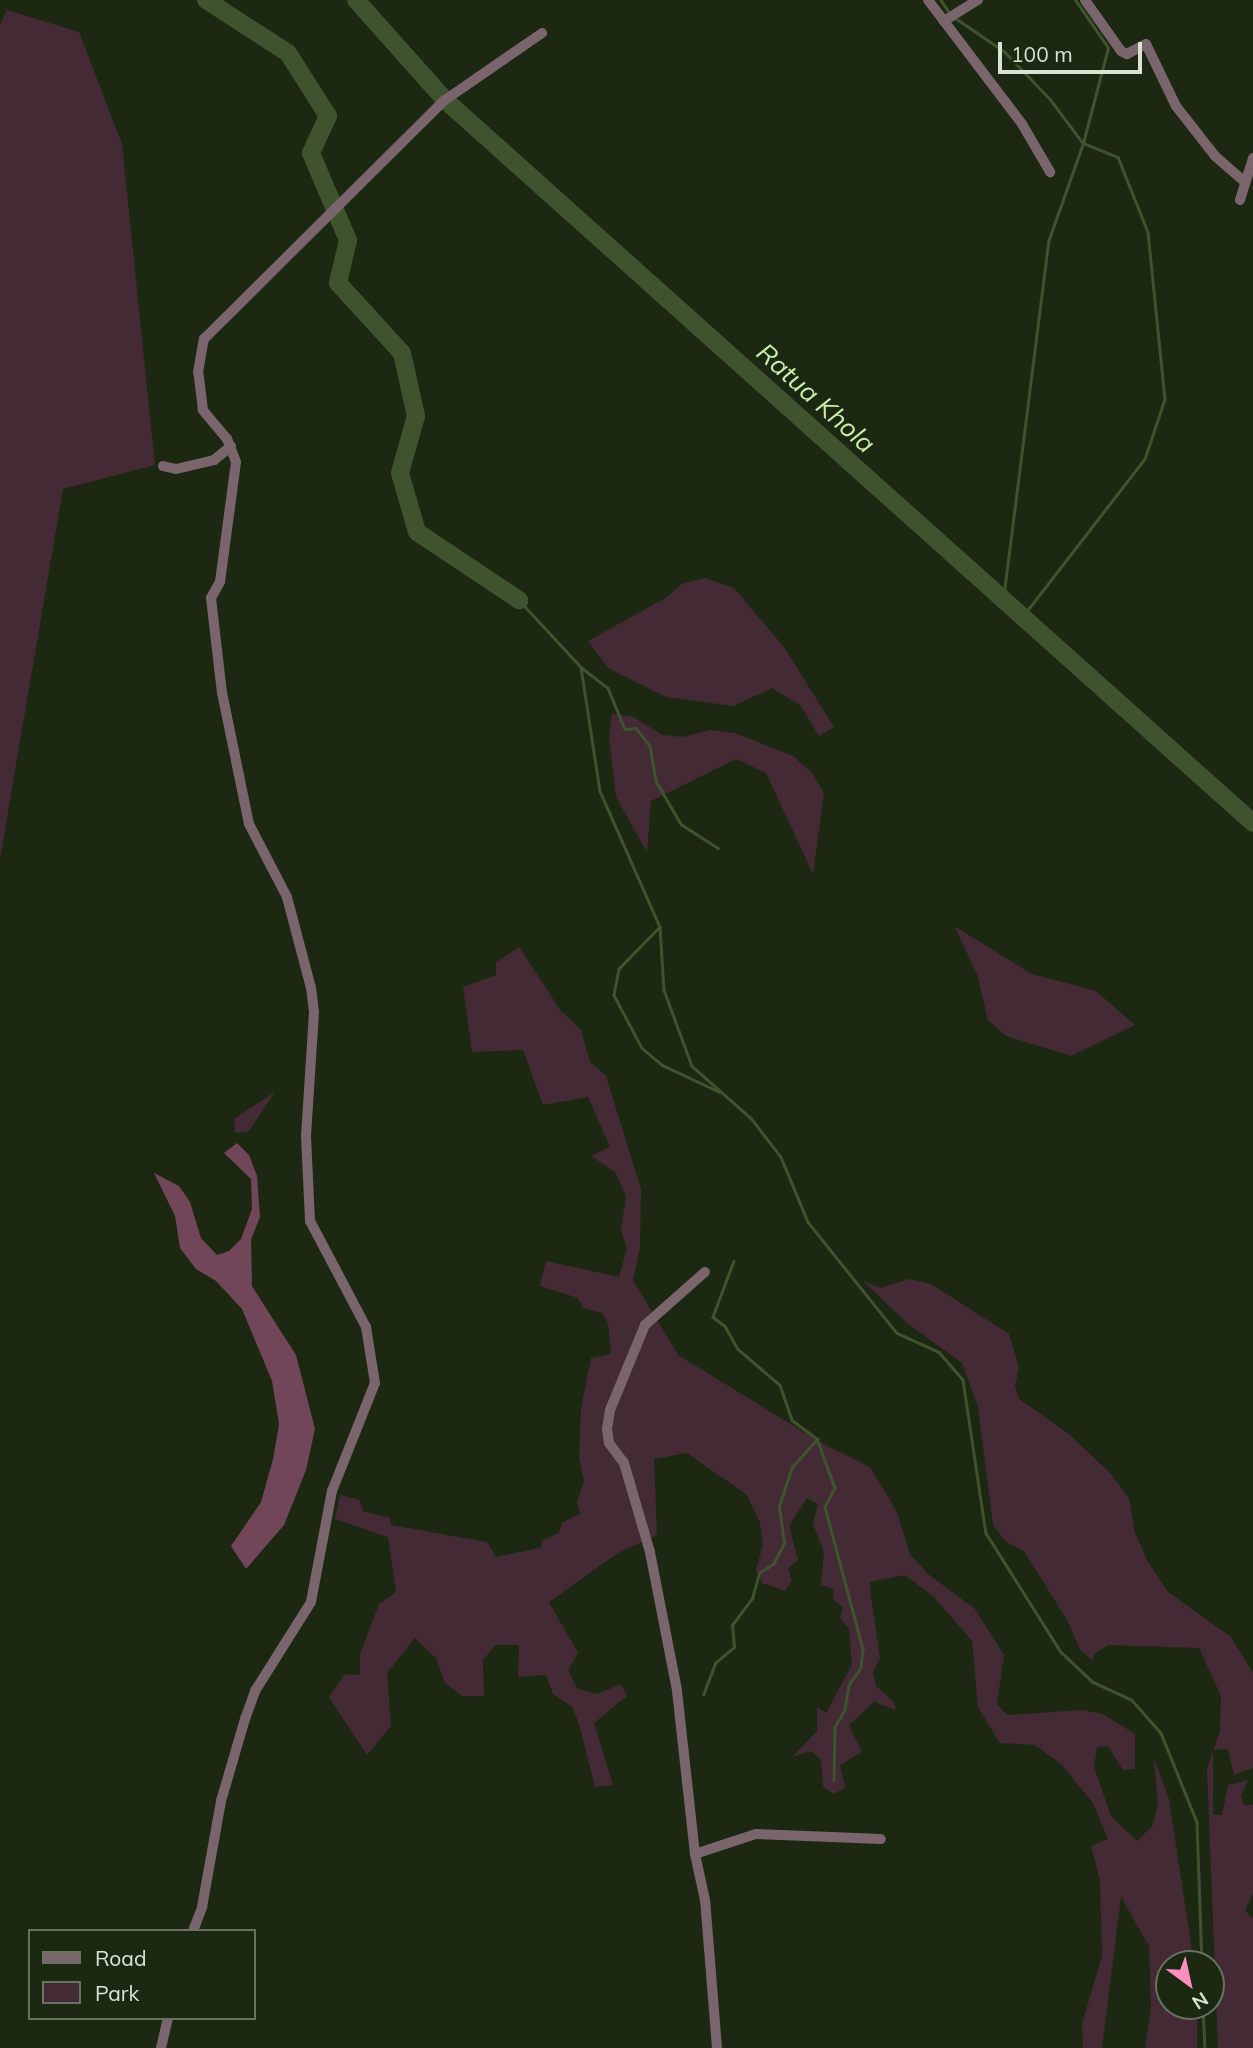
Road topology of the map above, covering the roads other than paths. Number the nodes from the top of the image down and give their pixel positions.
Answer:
1 (928, 0) edge
2 (978, 0) edge
3 (1085, 0) edge
4 (944, 21) junction
5 (542, 33) dead end
6 (1253, 158) edge
7 (1050, 172) dead end
8 (1244, 181) junction
9 (1240, 200) dead end
10 (231, 446) junction
11 (163, 467) dead end
12 (705, 1272) dead end
13 (881, 1839) dead end
14 (695, 1854) junction
15 (194, 1929) edge
16 (168, 2020) edge
17 (161, 2048) edge
18 (718, 2048) edge

1 - 4 street
2 - 4 street
3 - 8 street
4 - 7 street
5 - 10 street
6 - 8 street
8 - 9 street
10 - 11 street
10 - 15 street
12 - 14 street
13 - 14 street
14 - 18 street
16 - 17 street

